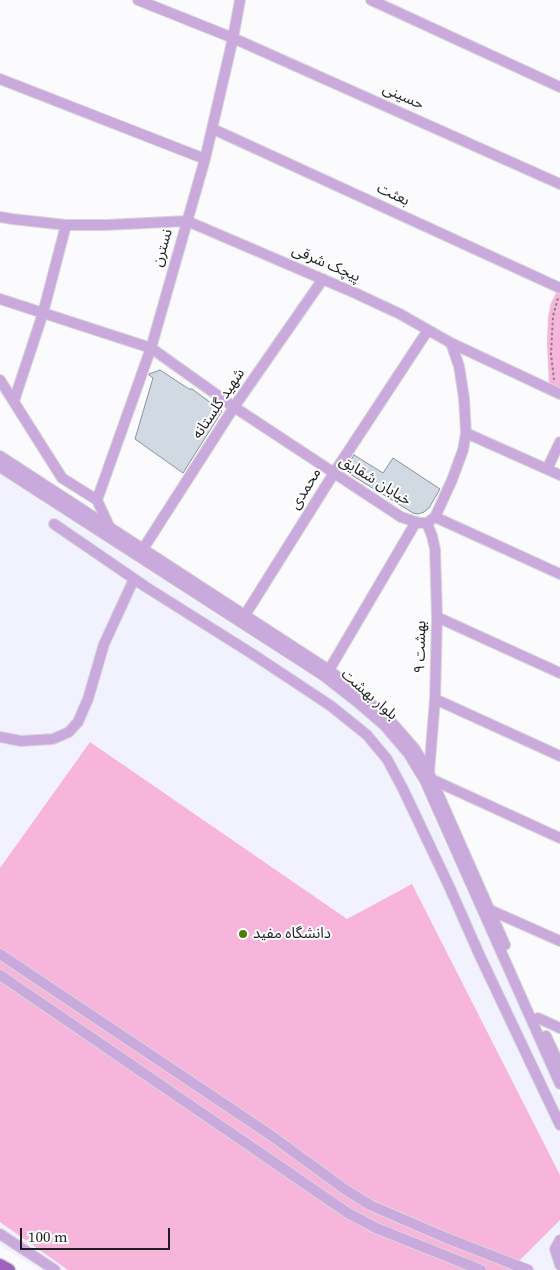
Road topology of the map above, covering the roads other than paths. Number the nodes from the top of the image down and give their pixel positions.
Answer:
1 (138, 0) edge
2 (240, 0) edge
3 (371, 0) edge
4 (233, 38) junction
5 (0, 79) edge
6 (560, 87) edge
7 (213, 129) junction
8 (205, 159) junction
9 (560, 184) edge
10 (0, 217) edge
11 (186, 221) junction
12 (66, 225) junction
13 (323, 280) junction
14 (560, 288) edge
15 (0, 299) edge
16 (43, 312) junction
17 (428, 330) junction
18 (451, 343) junction
19 (151, 348) junction
20 (0, 380) edge
21 (560, 394) edge
22 (14, 401) junction
23 (234, 407) junction
24 (466, 433) junction
25 (560, 442) edge
26 (0, 456) edge
27 (0, 467) edge
28 (548, 469) junction
29 (334, 473) junction
30 (560, 475) edge
31 (62, 478) junction
32 (38, 481) junction
33 (97, 500) junction
34 (431, 520) junction
35 (416, 522) junction
36 (54, 524) dead end
37 (109, 526) junction
38 (143, 549) junction
39 (560, 574) edge
40 (134, 579) junction
41 (245, 615) junction
42 (437, 617) junction
43 (329, 670) junction
44 (560, 673) edge
45 (435, 698) junction
46 (0, 737) edge
47 (560, 756) edge
48 (430, 776) junction
49 (560, 838) edge
50 (490, 910) junction
51 (560, 941) edge
52 (0, 954) edge
53 (0, 975) edge
54 (538, 1018) junction
55 (560, 1028) edge
56 (560, 1066) edge
57 (560, 1084) edge
58 (560, 1125) edge
59 (0, 1234) edge
60 (560, 1240) edge
61 (0, 1264) edge
62 (560, 1265) edge
63 (9, 1270) edge
64 (55, 1270) edge
65 (480, 1270) edge
66 (528, 1270) edge

1 - 4 street, حسینی
2 - 4 street, نسترن
3 - 6 street
4 - 7 street, نسترن
4 - 9 street, حسینی
5 - 8 street
7 - 8 street, نسترن
7 - 14 street, بعثت
8 - 11 street, نسترن
10 - 12 street
11 - 12 street
11 - 13 street, پیچک شرقی
11 - 19 street, نسترن
12 - 16 street
13 - 17 street, پیچک شرقی
13 - 23 street, شهید گلستانه
15 - 16 street, خیابان شقایق
16 - 19 street, خیابان شقایق
16 - 22 street
17 - 18 street, پیچک شرقی
17 - 29 street, محمدی
18 - 21 street, پیچک شرقی
18 - 24 street
19 - 23 street, خیابان شقایق
19 - 33 street, نسترن
20 - 22 street
22 - 31 street
23 - 29 street, خیابان شقایق
23 - 38 street, شهید گلستانه
24 - 28 street
24 - 34 street
25 - 28 street
26 - 32 street, بلوار بهشت
27 - 57 street, بلوار بهشت
28 - 30 street
29 - 35 street, خیابان شقایق
29 - 41 street, محمدی
31 - 32 street
31 - 33 street
32 - 37 street, بلوار بهشت
33 - 37 street
34 - 35 street, خیابان شقایق
34 - 39 street, خیابان شقایق
34 - 42 street, بهشت ۹
35 - 43 street
36 - 40 street
37 - 38 street, بلوار بهشت
38 - 41 street, بلوار بهشت
40 - 46 street
40 - 58 street
41 - 43 street, بلوار بهشت
42 - 44 street
42 - 45 street, بهشت ۹
43 - 48 street, بلوار بهشت
45 - 47 street
45 - 48 street, بهشت ۹
48 - 49 street
48 - 50 street, بلوار بهشت
50 - 51 street
50 - 54 street, بلوار بهشت
52 - 66 street
53 - 65 street
54 - 55 street
54 - 56 street, بلوار بهشت
59 - 64 street
60 - 62 street
61 - 63 main road

